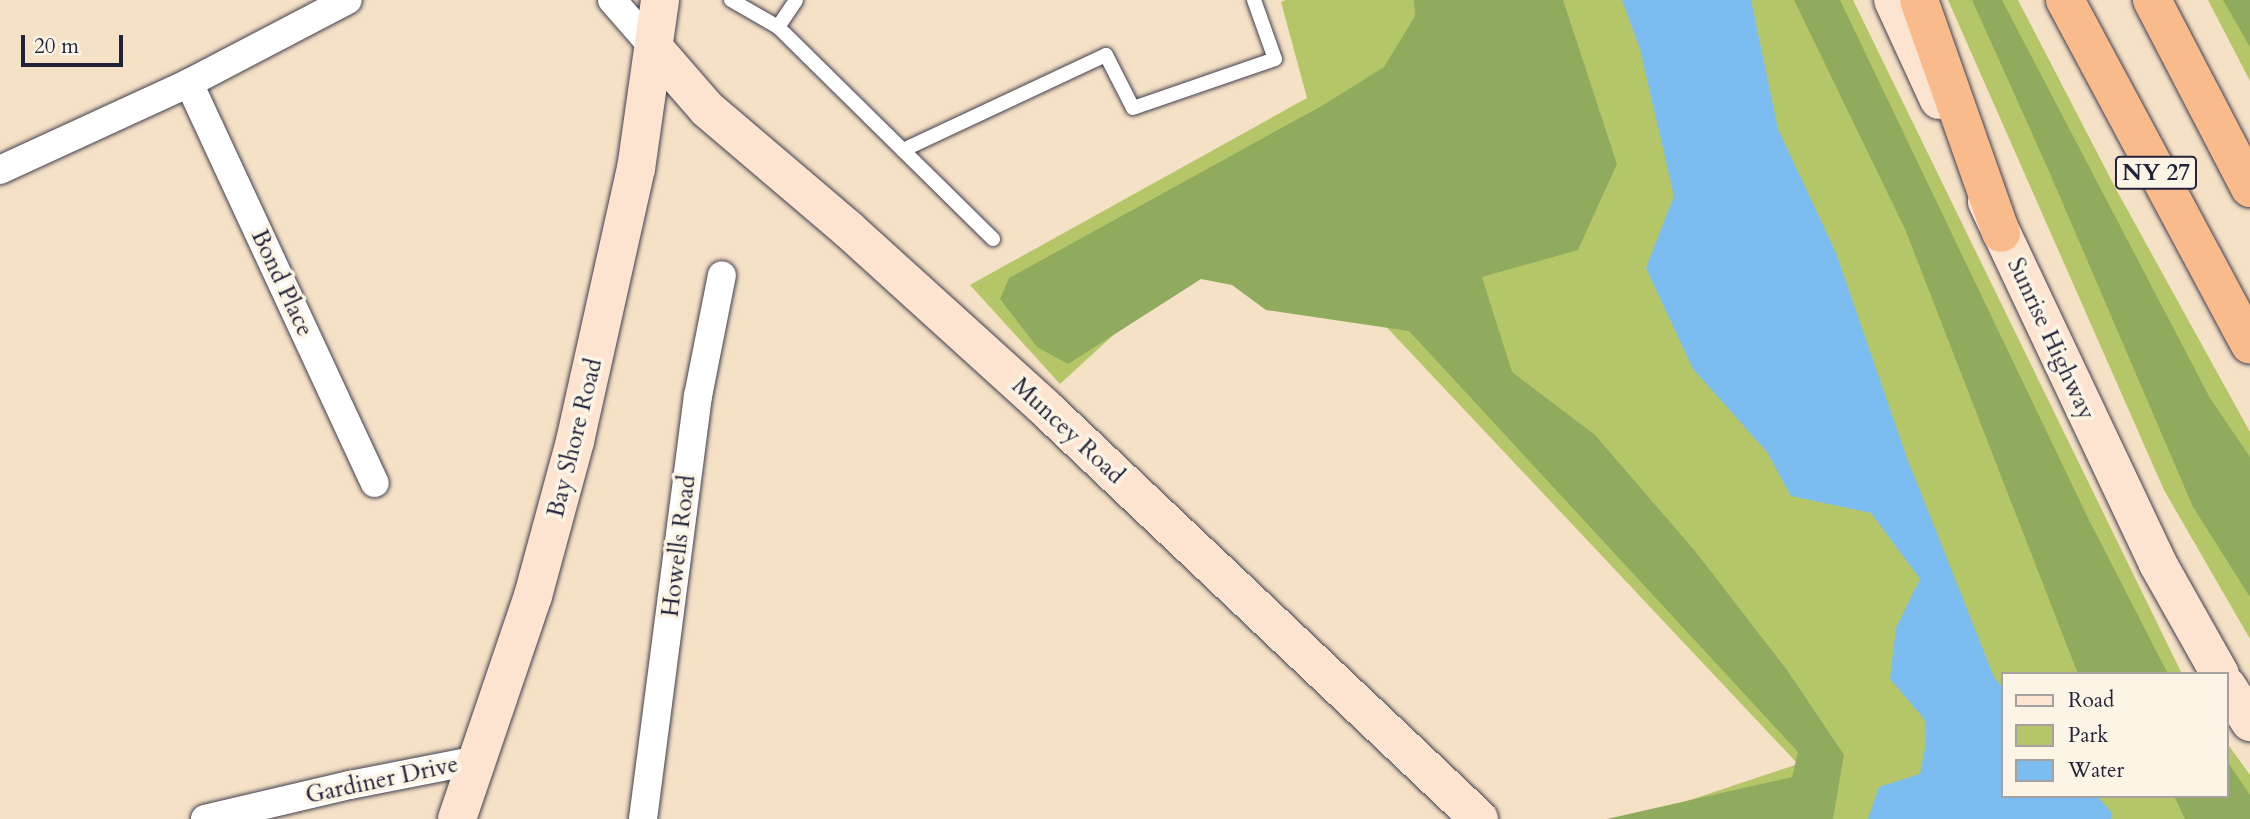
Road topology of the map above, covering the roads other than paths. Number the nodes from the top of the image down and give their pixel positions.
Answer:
1 (348, 0) edge
2 (612, 0) edge
3 (660, 0) edge
4 (731, 0) edge
5 (796, 0) edge
6 (1254, 0) edge
7 (1892, 0) edge
8 (1919, 0) edge
9 (2065, 0) edge
10 (2152, 0) edge
11 (778, 27) junction
12 (654, 48) junction
13 (189, 83) junction
14 (903, 150) junction
15 (0, 170) edge
16 (2250, 188) edge
17 (2001, 233) junction
18 (993, 239) dead end
19 (722, 275) dead end
20 (2250, 345) edge
21 (375, 483) dead end
22 (2219, 672) edge
23 (2229, 689) edge
24 (2250, 722) edge
25 (478, 760) junction
26 (205, 819) edge
27 (457, 819) edge
28 (643, 819) edge
29 (1479, 819) edge

1 - 13 street
2 - 12 street
3 - 12 main road
4 - 11 lane
5 - 11 lane
6 - 14 lane
7 - 17 main road, Sunrise Highway
8 - 17 highway
9 - 20 highway, NY 27
10 - 16 highway, NY 27
11 - 14 lane
12 - 25 main road, Bay Shore Road
12 - 29 main road, Muncey Road
13 - 15 street
13 - 21 street, Bond Place
14 - 18 lane
17 - 22 main road, Sunrise Highway
19 - 28 street, Howells Road
23 - 24 main road
25 - 26 street, Gardiner Drive
25 - 27 main road, Bay Shore Road

